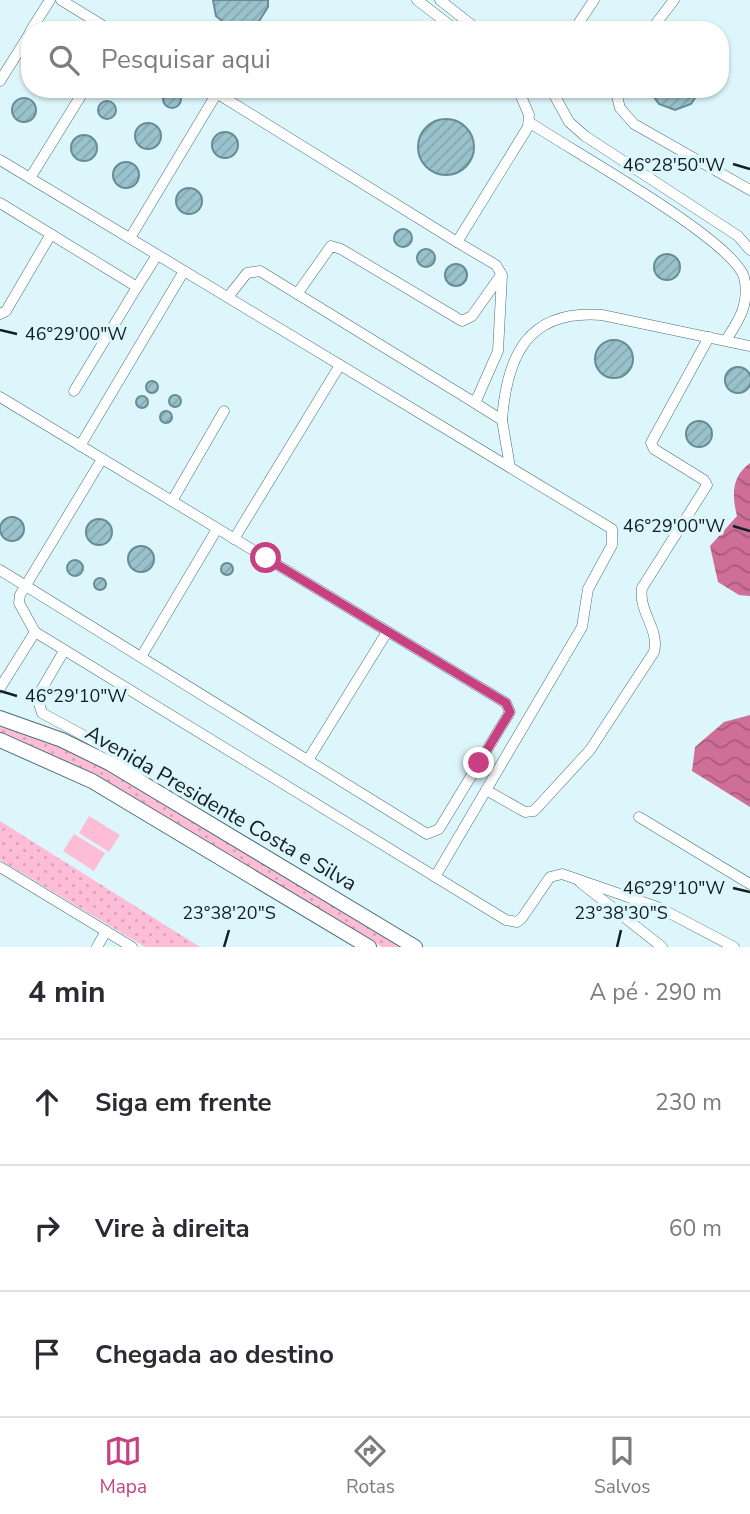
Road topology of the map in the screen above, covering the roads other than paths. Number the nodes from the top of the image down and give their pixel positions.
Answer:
1 (50, 0) edge
2 (61, 0) edge
3 (417, 0) edge
4 (440, 0) edge
5 (594, 0) edge
6 (674, 0) edge
7 (37, 21) edge
8 (95, 21) edge
9 (444, 21) edge
10 (467, 21) edge
11 (580, 21) edge
12 (658, 21) edge
13 (21, 47) edge
14 (0, 81) edge
15 (79, 98) edge
16 (209, 98) edge
17 (224, 98) edge
18 (522, 98) edge
19 (556, 98) edge
20 (617, 98) edge
21 (529, 122) junction
22 (0, 160) edge
23 (30, 178) junction
24 (750, 190) edge
25 (0, 203) edge
26 (51, 234) junction
27 (738, 236) junction
28 (130, 238) junction
29 (750, 239) edge
30 (457, 242) junction
31 (750, 250) edge
32 (157, 255) junction
33 (184, 271) junction
34 (502, 275) junction
35 (137, 288) junction
36 (297, 294) junction
37 (228, 297) junction
38 (0, 314) edge
39 (709, 337) junction
40 (726, 340) junction
41 (750, 346) edge
42 (340, 365) junction
43 (74, 391) dead end
44 (0, 397) edge
45 (475, 403) junction
46 (224, 411) dead end
47 (502, 420) junction
48 (80, 446) junction
49 (102, 459) junction
50 (510, 467) junction
51 (172, 501) junction
52 (217, 529) junction
53 (234, 539) junction
54 (0, 570) edge
55 (26, 586) junction
56 (35, 632) junction
57 (387, 632) junction
58 (64, 650) junction
59 (141, 657) junction
60 (0, 688) edge
61 (0, 719) edge
62 (0, 740) edge
63 (308, 760) junction
64 (145, 783) junction
65 (486, 790) junction
66 (639, 817) dead end
67 (0, 867) edge
68 (435, 877) junction
69 (573, 877) junction
70 (750, 884) edge
71 (106, 931) junction
72 (97, 947) edge
73 (132, 947) edge
74 (369, 947) edge
75 (415, 947) edge
76 (663, 947) edge
77 (734, 947) edge

1 - 7 street
2 - 8 street
3 - 9 street
4 - 10 street
5 - 11 street
6 - 12 street
13 - 14 street
15 - 23 street
16 - 28 street
17 - 30 street
18 - 21 street
19 - 27 street
20 - 24 street
21 - 30 street
21 - 40 street
22 - 23 street
23 - 28 street
25 - 26 street
26 - 35 street
26 - 38 street
27 - 29 street
27 - 31 street
28 - 32 street
30 - 34 street
32 - 33 street
32 - 35 street
33 - 37 street
33 - 48 street
34 - 36 street
34 - 45 street
35 - 43 street
36 - 37 street
36 - 45 street
37 - 42 street
39 - 40 street
39 - 47 street
39 - 65 street
40 - 41 street
42 - 50 street
42 - 53 street
44 - 48 street
45 - 47 street
46 - 51 street
47 - 50 street
48 - 49 street
49 - 51 street
49 - 55 street
50 - 65 street
51 - 52 street
52 - 53 street
52 - 59 street
53 - 57 street
54 - 55 street
55 - 56 street
55 - 59 street
56 - 58 street
56 - 60 street
57 - 63 street
57 - 63 street
58 - 64 street
58 - 68 street
59 - 63 street
61 - 64 highway, Avenida Presidente Costa e Silva
62 - 74 highway, Avenida Presidente Costa e Silva
64 - 75 highway, Avenida Presidente Costa e Silva
65 - 68 street
66 - 70 street
67 - 71 street
68 - 69 street
69 - 76 street
69 - 77 street
71 - 72 street
71 - 73 street

